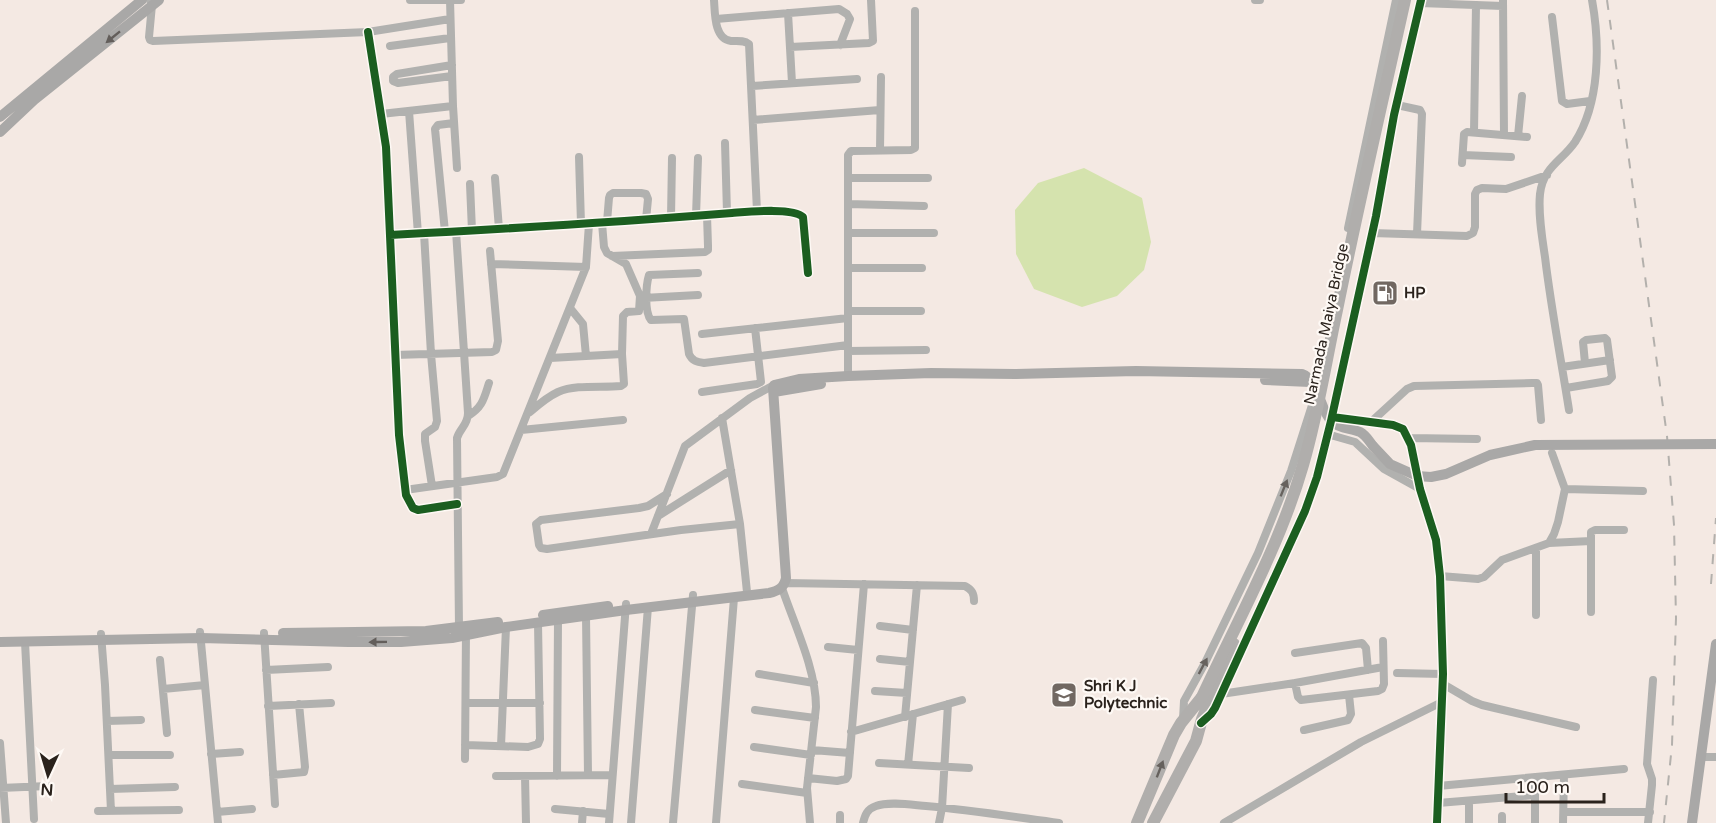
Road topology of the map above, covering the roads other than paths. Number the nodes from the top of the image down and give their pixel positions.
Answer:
1 (410, 0) edge
2 (450, 0) edge
3 (461, 0) edge
4 (714, 0) edge
5 (870, 0) edge
6 (1255, 0) edge
7 (1260, 0) edge
8 (1396, 0) edge
9 (1405, 0) edge
10 (1592, 0) edge
11 (151, 1) edge
12 (1418, 1) edge
13 (1503, 3) edge
14 (1476, 5) junction
15 (915, 11) dead end
16 (788, 14) junction
17 (1552, 17) dead end
18 (450, 19) junction
19 (716, 19) junction
20 (368, 32) junction
21 (450, 38) junction
22 (840, 45) junction
23 (390, 46) dead end
24 (790, 47) junction
25 (452, 65) junction
26 (452, 76) junction
27 (880, 76) dead end
28 (857, 79) dead end
29 (792, 83) junction
30 (752, 86) junction
31 (1522, 96) dead end
32 (1590, 101) junction
33 (1397, 105) junction
34 (453, 106) junction
35 (880, 110) junction
36 (409, 111) junction
37 (381, 114) junction
38 (0, 117) edge
39 (753, 120) junction
40 (454, 123) junction
41 (0, 132) edge
42 (1474, 132) junction
43 (1504, 135) junction
44 (725, 143) dead end
45 (879, 150) junction
46 (579, 157) dead end
47 (1511, 157) dead end
48 (672, 158) dead end
49 (698, 158) dead end
50 (458, 168) dead end
51 (1547, 175) junction
52 (495, 178) dead end
53 (848, 178) junction
54 (928, 178) dead end
55 (470, 184) dead end
56 (848, 204) junction
57 (924, 206) dead end
58 (757, 211) junction
59 (726, 213) junction
60 (707, 215) junction
61 (696, 216) junction
62 (671, 218) junction
63 (646, 220) junction
64 (604, 223) junction
65 (585, 224) junction
66 (500, 229) junction
67 (456, 231) junction
68 (472, 231) junction
69 (445, 232) junction
70 (421, 233) junction
71 (848, 233) junction
72 (934, 233) dead end
73 (1372, 233) junction
74 (1417, 234) junction
75 (390, 235) junction
76 (490, 251) dead end
77 (612, 256) junction
78 (491, 264) junction
79 (586, 267) junction
80 (848, 268) junction
81 (922, 268) dead end
82 (698, 273) dead end
83 (808, 273) dead end
84 (698, 295) dead end
85 (643, 297) junction
86 (570, 308) junction
87 (921, 311) dead end
88 (848, 315) junction
89 (755, 328) junction
90 (702, 334) dead end
91 (848, 348) junction
92 (926, 350) dead end
93 (464, 353) junction
94 (431, 354) junction
95 (622, 354) junction
96 (395, 355) junction
97 (586, 356) junction
98 (759, 356) junction
99 (550, 358) junction
100 (1610, 360) junction
101 (1585, 363) junction
102 (1562, 367) junction
103 (848, 375) junction
104 (489, 383) dead end
105 (1313, 386) junction
106 (1566, 388) junction
107 (774, 389) junction
108 (702, 392) dead end
109 (1569, 410) dead end
110 (528, 413) junction
111 (468, 416) junction
112 (722, 418) junction
113 (1331, 419) junction
114 (623, 420) dead end
115 (1540, 420) dead end
116 (1371, 422) junction
117 (521, 430) junction
118 (1327, 434) junction
119 (1409, 438) junction
120 (1477, 439) dead end
121 (1716, 444) edge
122 (1552, 453) dead end
123 (731, 471) junction
124 (458, 483) junction
125 (432, 486) junction
126 (1420, 489) junction
127 (1565, 489) junction
128 (405, 490) junction
129 (1642, 491) dead end
130 (667, 494) junction
131 (457, 504) junction
132 (658, 517) junction
133 (740, 524) junction
134 (1624, 530) dead end
135 (651, 534) junction
136 (1591, 541) junction
137 (1549, 543) junction
138 (1536, 548) junction
139 (1440, 576) junction
140 (864, 584) junction
141 (917, 585) junction
142 (784, 586) junction
143 (747, 592) junction
144 (769, 593) junction
145 (693, 598) junction
146 (734, 598) junction
147 (974, 601) dead end
148 (626, 607) junction
149 (648, 607) junction
150 (1591, 612) dead end
151 (1536, 615) dead end
152 (586, 616) junction
153 (558, 620) junction
154 (538, 623) junction
155 (880, 626) dead end
156 (506, 627) junction
157 (463, 630) junction
158 (913, 630) junction
159 (0, 635) edge
160 (200, 635) junction
161 (264, 636) junction
162 (102, 637) junction
163 (65, 638) junction
164 (1383, 641) dead end
165 (0, 642) edge
166 (25, 642) junction
167 (1716, 645) edge
168 (828, 647) dead end
169 (858, 650) junction
170 (1295, 653) dead end
171 (880, 659) dead end
172 (160, 660) dead end
173 (910, 662) junction
174 (328, 667) dead end
175 (1383, 667) junction
176 (266, 670) junction
177 (1368, 670) junction
178 (1397, 673) dead end
179 (759, 674) dead end
180 (1443, 679) junction
181 (1653, 680) dead end
182 (814, 683) junction
183 (1295, 683) junction
184 (205, 686) junction
185 (163, 689) junction
186 (875, 691) dead end
187 (907, 693) junction
188 (1221, 694) junction
189 (1713, 694) edge
190 (1349, 695) junction
191 (1205, 699) junction
192 (962, 700) dead end
193 (1442, 702) junction
194 (331, 703) dead end
195 (466, 703) junction
196 (503, 703) junction
197 (540, 703) junction
198 (299, 704) junction
199 (948, 704) junction
200 (268, 705) junction
201 (755, 710) dead end
202 (909, 715) junction
203 (815, 718) junction
204 (1183, 719) junction
205 (141, 720) dead end
206 (107, 721) junction
207 (1201, 723) junction
208 (1576, 727) dead end
209 (1304, 730) dead end
210 (851, 732) junction
211 (167, 733) dead end
212 (0, 743) edge
213 (465, 745) junction
214 (501, 746) junction
215 (754, 747) dead end
216 (240, 752) dead end
217 (811, 752) junction
218 (850, 753) junction
219 (211, 754) junction
220 (108, 755) junction
221 (170, 755) dead end
222 (1701, 757) junction
223 (1716, 757) edge
224 (465, 759) dead end
225 (879, 763) dead end
226 (1, 765) edge
227 (908, 765) junction
228 (944, 767) junction
229 (969, 768) dead end
230 (1624, 768) dead end
231 (273, 775) junction
232 (588, 775) junction
233 (612, 775) junction
234 (1564, 775) junction
235 (496, 776) dead end
236 (525, 776) junction
237 (557, 776) junction
238 (1535, 777) junction
239 (808, 778) junction
240 (742, 784) dead end
241 (48, 786) dead end
242 (1438, 786) junction
243 (32, 787) junction
244 (175, 787) dead end
245 (2, 788) edge
246 (110, 789) junction
247 (807, 793) junction
248 (1535, 795) junction
249 (1469, 801) junction
250 (1438, 803) junction
251 (275, 804) dead end
252 (942, 807) junction
253 (252, 808) dead end
254 (555, 809) dead end
255 (179, 810) dead end
256 (98, 811) dead end
257 (111, 811) junction
258 (217, 812) junction
259 (584, 812) junction
260 (1563, 812) junction
261 (1650, 812) junction
262 (609, 818) edge
263 (34, 819) dead end
264 (4, 821) edge
265 (218, 823) edge
266 (526, 823) edge
267 (582, 823) edge
268 (631, 823) edge
269 (673, 823) edge
270 (716, 823) edge
271 (810, 823) edge
272 (863, 823) edge
273 (939, 823) edge
274 (1059, 823) edge
275 (1137, 823) edge
276 (1153, 823) edge
277 (1224, 823) edge
278 (1437, 823) edge
279 (1469, 823) edge
280 (1535, 823) edge
281 (1563, 823) edge
282 (1648, 823) edge
283 (1692, 823) edge

1 - 2 street
2 - 3 street
2 - 18 street
4 - 19 street
5 - 22 street
6 - 7 street
8 - 105 street
9 - 191 highway, bridge
10 - 32 street
11 - 20 street
11 - 38 main road
11 -> 41 main road
12 - 14 street
12 - 33 street
12 - 191 highway, Narmada Maiya Bridge
13 - 14 street
13 - 43 street
14 - 42 street
15 - 45 street
16 - 19 street
16 - 22 street
16 - 24 street
17 - 32 street
18 - 20 street
18 - 21 street
19 - 30 street
20 - 37 street
21 - 23 street
21 - 25 street
22 - 24 street
24 - 29 street
25 - 26 street
25 - 26 street
26 - 34 street
27 - 35 street
28 - 29 street
29 - 30 street
30 - 39 street
31 - 43 street
32 - 51 street
33 - 73 street
33 - 74 street
34 - 36 street
34 - 40 street
35 - 39 street
35 - 45 street
36 - 37 street
36 - 70 street
37 - 75 street
39 - 58 street
40 - 50 street
40 - 69 street
42 - 43 street
42 - 47 street
44 - 59 street
45 - 53 street
46 - 65 street
48 - 62 street
49 - 61 street
51 - 74 street
51 - 102 street
52 - 66 street
53 - 54 street
53 - 56 street
55 - 68 street
56 - 57 street
56 - 71 street
58 - 59 street
58 - 83 street
59 - 60 street
60 - 61 street
60 - 77 street
61 - 62 street
62 - 63 street
63 - 64 street
63 - 64 street
64 - 65 street
64 - 77 street
65 - 66 street
65 - 79 street
66 - 68 street
67 - 68 street
67 - 69 street
67 - 93 street
69 - 70 street
70 - 75 street
70 - 94 street
71 - 72 street
71 - 80 street
73 - 74 street
73 - 113 street
75 - 96 street
76 - 78 street
77 - 85 street
78 - 79 street
78 - 93 street
79 - 86 street
80 - 81 street
80 - 88 street
82 - 85 street
84 - 85 street
85 - 95 street
85 - 98 street
86 - 97 street
86 - 99 street
87 - 88 street
88 - 89 street
88 - 91 street
89 - 90 street
89 - 98 street
91 - 92 street
91 - 98 street
91 - 103 street
93 - 94 street
93 - 111 street
94 - 96 street
94 - 125 street
95 - 97 street
95 - 110 street
96 - 128 street
97 - 99 street
98 - 108 street
99 - 110 street
100 - 101 street
100 - 101 street
100 - 106 street
101 - 102 street
102 - 106 street
103 - 105 main road
103 - 107 main road
104 - 111 street
105 - 107 main road
105 - 113 main road
204 -> 105 street
106 - 109 street
107 - 112 street
107 - 142 main road
110 - 117 street
111 - 124 street
112 - 123 street
112 - 130 street
113 - 116 street
113 - 118 street
113 - 121 main road, bridge
114 - 117 street
115 - 116 street
116 - 119 street
117 - 124 street
118 - 126 street
118 - 188 street
119 - 120 street
119 - 126 street
122 - 127 street
123 - 132 street
123 - 133 street
124 - 125 street
124 - 131 street
125 - 128 street
126 - 139 street
127 - 129 street
127 - 137 street
128 - 131 street
130 - 132 street
130 - 135 street
131 - 157 street
132 - 135 street
133 - 135 street
133 - 143 street
134 - 136 street
136 - 137 street
136 - 150 street
137 - 138 street
138 - 139 street
138 - 151 street
139 - 180 street
140 - 141 street
140 - 142 street
140 - 169 street
141 - 147 street
141 - 158 street
142 - 144 main road
142 - 182 street
143 - 144 main road
143 - 145 main road
144 - 146 main road
145 - 146 main road
145 - 148 main road
145 - 149 main road
145 - 269 street
146 - 270 street
148 - 149 main road
148 - 152 main road
148 - 157 main road
148 - 233 street
149 - 268 street
152 - 153 main road
152 - 232 street
153 - 154 main road
153 - 237 street
154 - 156 main road
154 - 197 street
155 - 158 street
156 - 157 main road
156 - 196 street
157 - 161 main road
157 - 195 street
158 - 173 street
159 - 163 main road
160 - 161 main road
160 - 162 main road
160 - 184 street
161 - 176 street
162 - 163 main road
162 - 206 street
163 - 166 main road
164 - 175 street
165 - 166 main road
166 - 243 street
167 - 189 main road
168 - 169 street
169 - 210 street
170 - 177 street
171 - 173 street
172 - 185 street
173 - 187 street
174 - 176 street
175 - 177 street
175 - 190 street
176 - 200 street
177 - 183 street
178 - 180 street
179 - 182 street
180 - 193 street
180 - 208 street
181 - 261 street
182 - 203 street
183 - 188 street
183 - 190 street
184 - 185 street
184 - 219 street
185 - 211 street
186 - 187 street
187 - 202 street
188 - 207 street
189 - 222 main road
190 - 209 street
191 - 204 highway
191 - 207 highway
192 - 199 street
193 - 242 street
193 - 277 street
194 - 198 street
195 - 196 street
195 - 213 street
196 - 197 street
196 - 214 street
197 - 214 street
198 - 200 street
198 - 231 street
199 - 202 street
199 - 228 street
200 - 231 street
201 - 203 street
202 - 210 street
202 - 227 street
203 - 217 street
275 -> 204 highway
205 - 206 street
206 - 220 street
207 - 276 highway
210 - 218 street
212 - 226 street
213 - 214 street
213 - 224 street
215 - 217 street
216 - 219 street
217 - 218 street
217 - 239 street
218 - 239 street
219 - 258 street
220 - 221 street
220 - 246 street
222 - 223 street
222 - 283 main road
225 - 227 street
226 - 245 street
227 - 228 street
228 - 229 street
228 - 252 street
230 - 234 street
231 - 251 street
232 - 233 street
232 - 237 street
233 - 262 street
234 - 238 street
234 - 260 street
235 - 236 street
236 - 237 street
236 - 266 street
238 - 242 street
238 - 248 street
239 - 247 street
240 - 247 street
241 - 243 street
242 - 250 street
243 - 245 street
243 - 263 street
244 - 246 street
245 - 264 street
246 - 257 street
247 - 271 street
248 - 249 street
248 - 280 street
249 - 250 street
249 - 279 street
250 - 278 street
252 - 272 street
252 - 273 street
252 - 274 street
253 - 258 street
254 - 259 street
255 - 257 street
256 - 257 street
258 - 265 street
259 - 262 street
259 - 267 street
260 - 261 street
260 - 281 street
261 - 282 street

